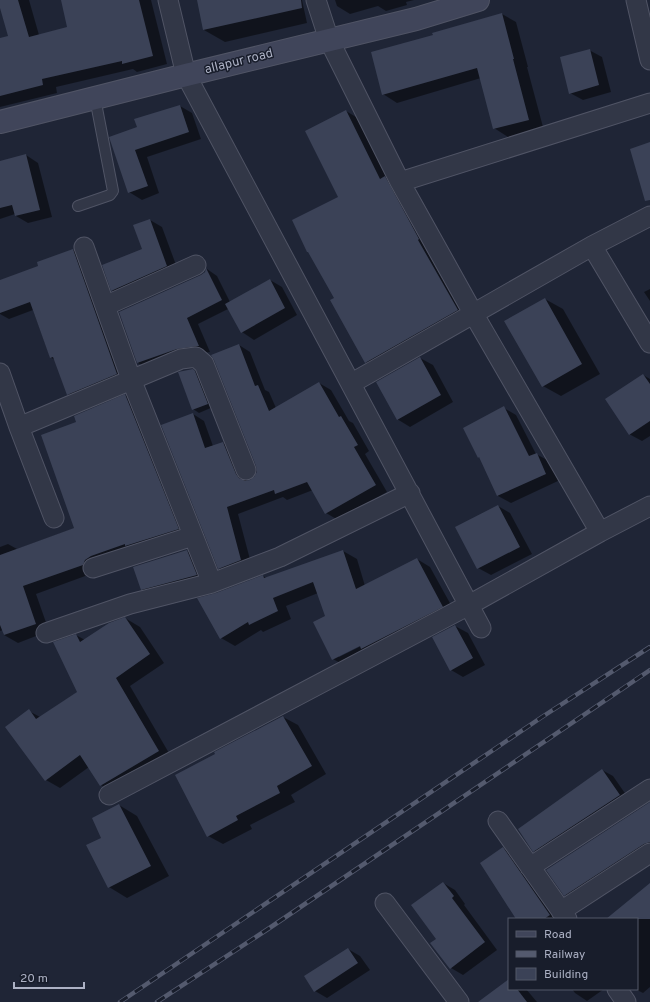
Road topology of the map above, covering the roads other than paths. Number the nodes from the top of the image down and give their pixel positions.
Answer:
1 (168, 0) edge
2 (316, 0) edge
3 (478, 0) edge
4 (636, 0) edge
5 (329, 40) junction
6 (650, 60) edge
7 (186, 75) junction
8 (95, 98) junction
9 (650, 103) edge
10 (0, 122) edge
11 (400, 182) junction
12 (78, 206) dead end
13 (650, 216) edge
14 (592, 246) junction
15 (84, 247) dead end
16 (196, 265) dead end
17 (105, 306) junction
18 (473, 313) junction
19 (650, 343) edge
20 (0, 373) edge
21 (131, 379) junction
22 (352, 383) junction
23 (19, 427) junction
24 (246, 470) dead end
25 (410, 493) junction
26 (650, 506) edge
27 (54, 518) dead end
28 (600, 532) junction
29 (193, 536) junction
30 (93, 568) dead end
31 (212, 583) junction
32 (469, 605) junction
33 (481, 628) dead end
34 (46, 633) dead end
35 (650, 789) edge
36 (109, 795) dead end
37 (498, 821) dead end
38 (650, 853) edge
39 (530, 867) junction
40 (385, 903) dead end
41 (564, 915) edge
42 (618, 990) edge
43 (459, 1002) edge
44 (626, 1002) edge

1 - 7 street
2 - 5 street
3 - 5 main road, allapur road
4 - 6 street
5 - 7 main road, allapur road
5 - 11 street
7 - 8 main road, allapur road
7 - 22 street
8 - 10 main road, allapur road
8 - 12 lane
9 - 11 street
11 - 18 street
13 - 14 street
14 - 18 street
14 - 19 street
15 - 17 street
16 - 17 street
17 - 21 street
18 - 22 street
18 - 28 street
20 - 23 street
21 - 23 street
21 - 24 street
21 - 29 street
22 - 25 street
23 - 27 street
25 - 31 street
25 - 32 street
26 - 28 street
28 - 32 street
29 - 30 street
29 - 31 street
31 - 34 street
32 - 33 street
32 - 36 street
35 - 39 street
37 - 39 street
38 - 41 street
39 - 41 street
40 - 43 street
42 - 44 street

